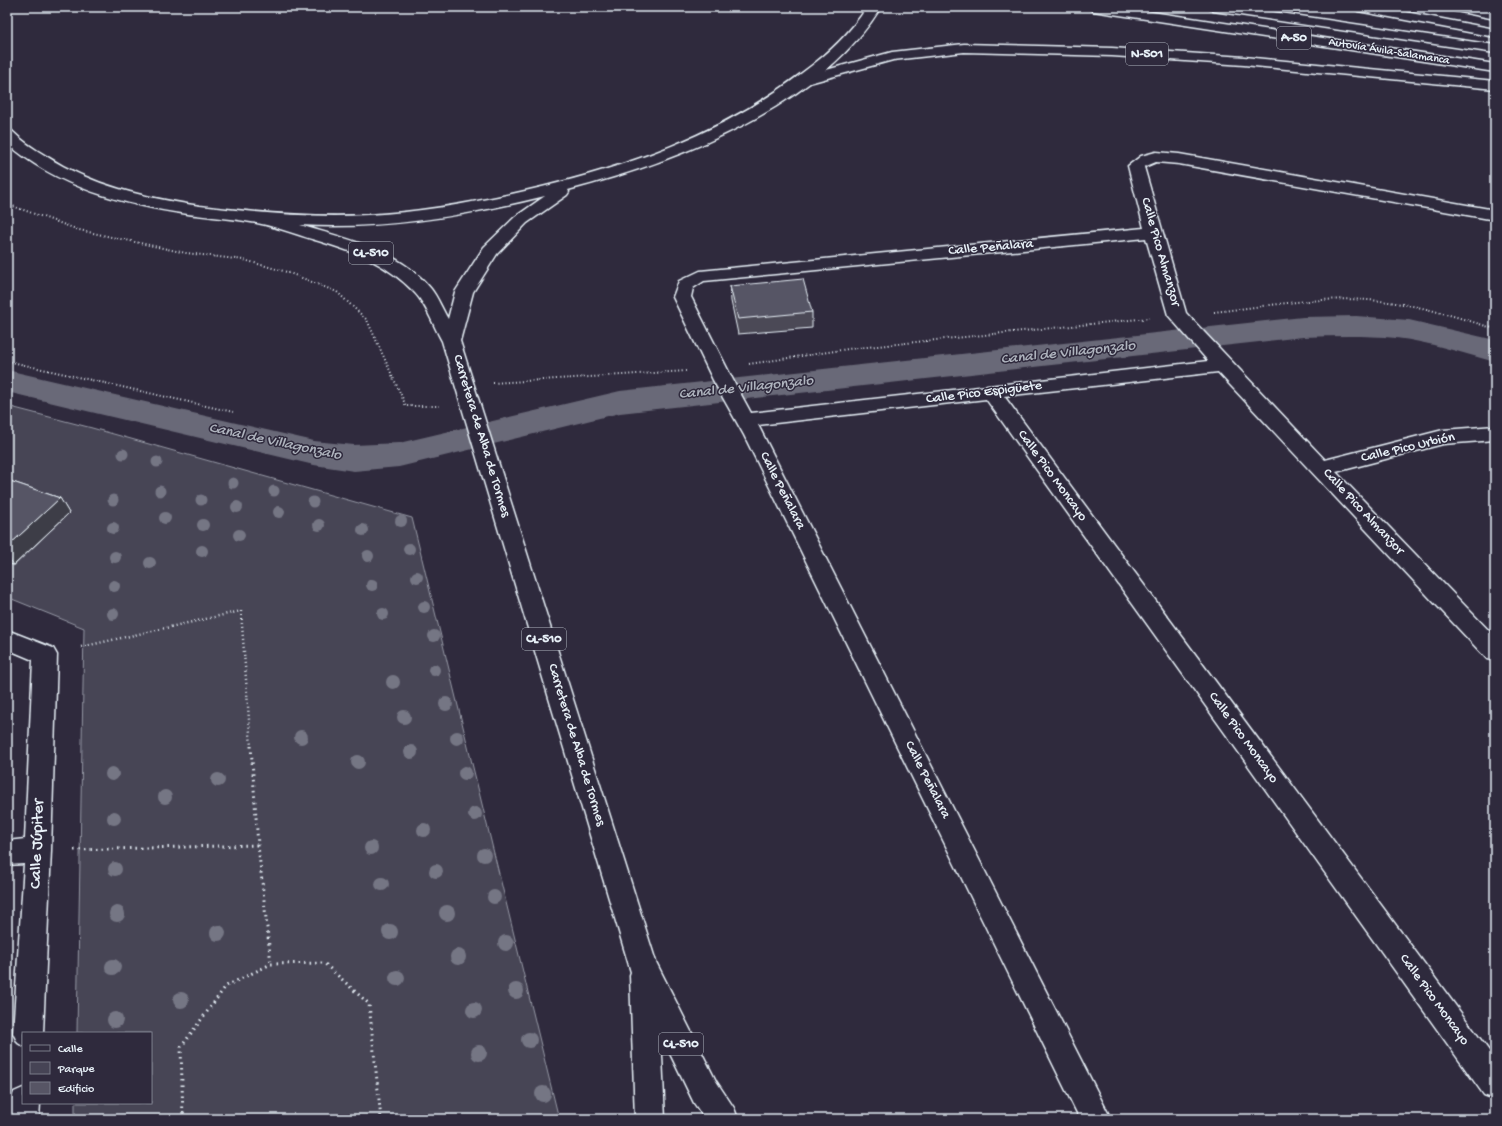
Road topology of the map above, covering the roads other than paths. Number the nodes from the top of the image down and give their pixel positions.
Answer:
1 (874, 7) edge
2 (1093, 7) edge
3 (1213, 7) edge
4 (1358, 7) edge
5 (1456, 7) edge
6 (1495, 15) edge
7 (1495, 33) edge
8 (1495, 49) edge
9 (1495, 68) edge
10 (802, 81) junction
11 (1495, 85) edge
12 (7, 134) edge
13 (572, 184) junction
14 (1495, 215) edge
15 (254, 217) junction
16 (1152, 232) junction
17 (451, 342) junction
18 (1217, 358) junction
19 (992, 392) junction
20 (740, 411) junction
21 (1495, 433) edge
22 (1322, 468) junction
23 (7, 639) edge
24 (1495, 652) edge
25 (38, 850) junction
26 (7, 853) edge
27 (644, 966) junction
28 (28, 1032) edge
29 (1495, 1084) edge
30 (25, 1104) edge
31 (24, 1119) edge
32 (650, 1119) edge
33 (724, 1119) edge
34 (1096, 1119) edge

1 - 10 main road
2 - 9 main road, Autovía Ávila-Salamanca / A-50
3 - 8 main road, Autovía Ávila-Salamanca / A-50
4 - 7 main road
5 - 6 main road
10 - 11 main road, N-501
10 - 13 main road
12 - 15 main road
13 - 15 main road
13 - 17 main road, Carretera de Alba de Tormes
14 - 16 main road, Calle Pico Almanzor
15 - 17 main road, Carretera de Alba de Tormes / CL-510
16 - 18 main road, Calle Pico Almanzor
16 - 20 main road, Calle Peñalara
17 - 27 main road, Carretera de Alba de Tormes / CL-510
18 - 19 main road, Calle Pico Espigüete
18 - 22 main road, Calle Pico Almanzor
19 - 20 main road, Calle Pico Espigüete
19 - 29 main road, Calle Pico Moncayo
20 - 34 main road, Calle Peñalara
21 - 22 main road, Calle Pico Urbión
22 - 24 main road, Calle Pico Almanzor
23 - 25 main road, Calle Júpiter
25 - 26 main road
25 - 28 main road, Calle Júpiter
27 - 32 main road, Carretera de Alba de Tormes / CL-510
27 - 33 main road, Carretera de Alba de Tormes / CL-510
30 - 31 main road

